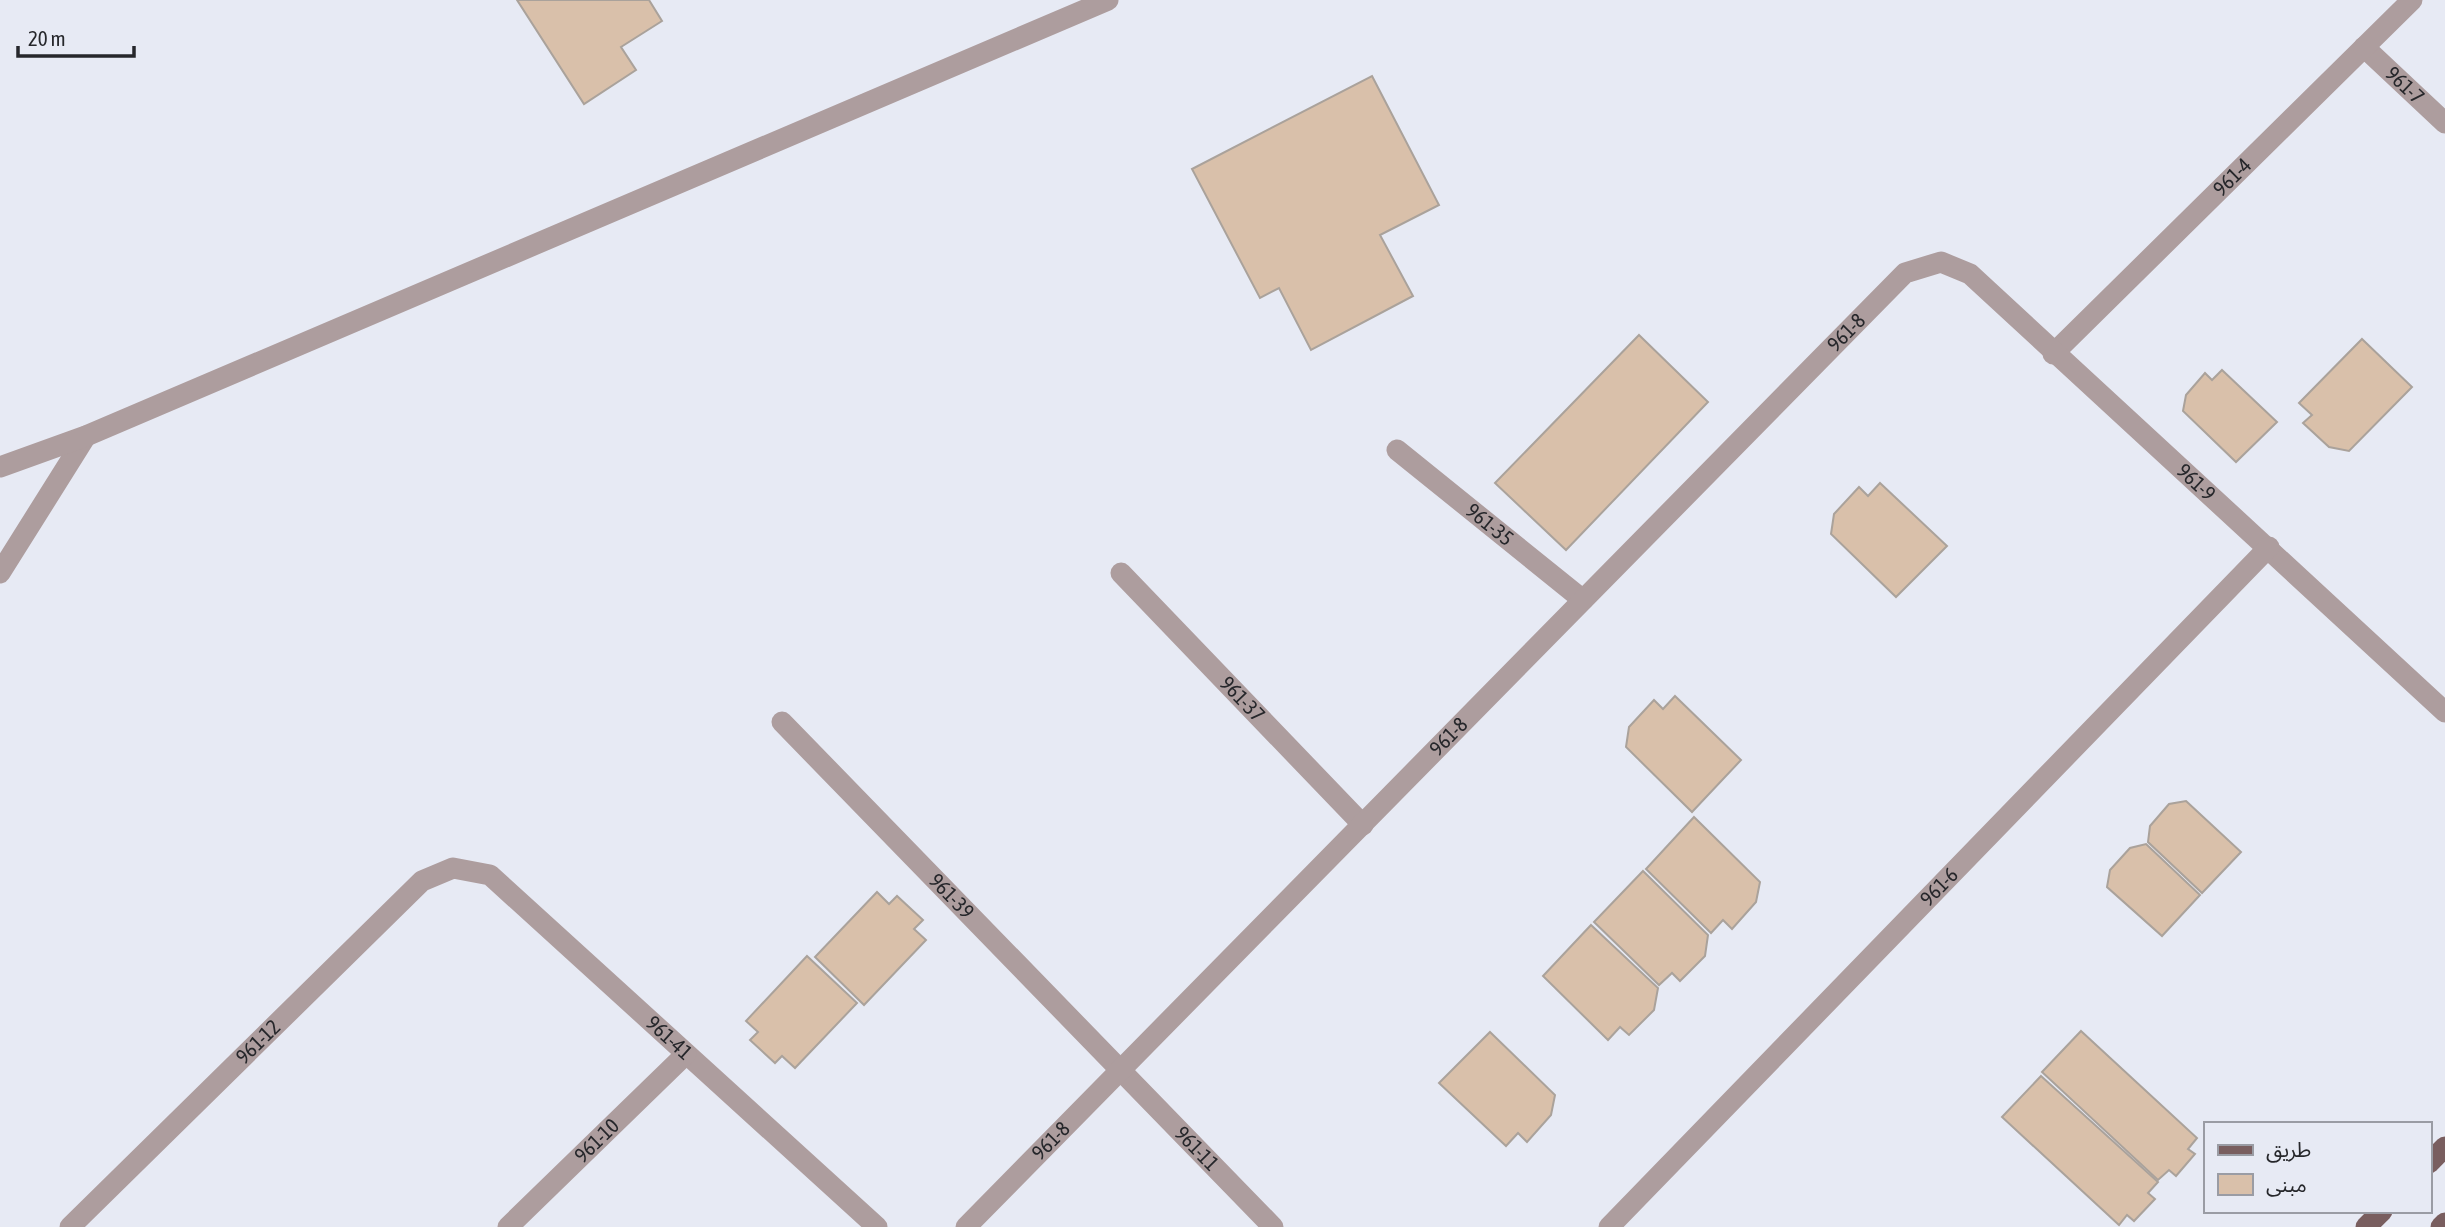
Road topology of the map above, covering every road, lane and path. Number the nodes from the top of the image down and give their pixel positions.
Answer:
1 (1108, 0) edge
2 (2412, 0) edge
3 (2364, 47) junction
4 (2445, 123) edge
5 (1941, 262) joint
6 (2053, 354) junction
7 (86, 436) junction
8 (1397, 450) dead end
9 (0, 467) edge
10 (2269, 547) junction
11 (0, 573) edge
12 (1121, 573) dead end
13 (1583, 600) junction
14 (2445, 712) edge
15 (782, 722) dead end
16 (1363, 825) junction
17 (453, 868) joint
18 (687, 1054) junction
19 (1120, 1072) junction
20 (2445, 1147) edge
21 (2431, 1161) edge
22 (2380, 1213) edge
23 (70, 1227) edge
24 (508, 1227) edge
25 (877, 1227) edge
26 (966, 1227) edge
27 (1273, 1227) edge
28 (1609, 1227) edge
29 (2366, 1227) edge

1 - 7 street
2 - 3 street, 961-4
3 - 4 street, 961-7
3 - 6 street, 961-4
5 - 6 street, 961-9
5 - 13 street, 961-8
6 - 10 street, 961-9
7 - 9 street
7 - 11 street
8 - 13 street, 961-35
10 - 14 street, 961-9
10 - 28 street, 961-6
12 - 16 street, 961-37
13 - 16 street, 961-8
15 - 19 street, 961-39
16 - 19 street, 961-8
17 - 18 street, 961-41
17 - 23 street, 961-12
18 - 24 street, 961-10
18 - 25 street, 961-41
19 - 26 street, 961-8
19 - 27 street, 961-11
20 - 21 main road
22 - 29 main road

